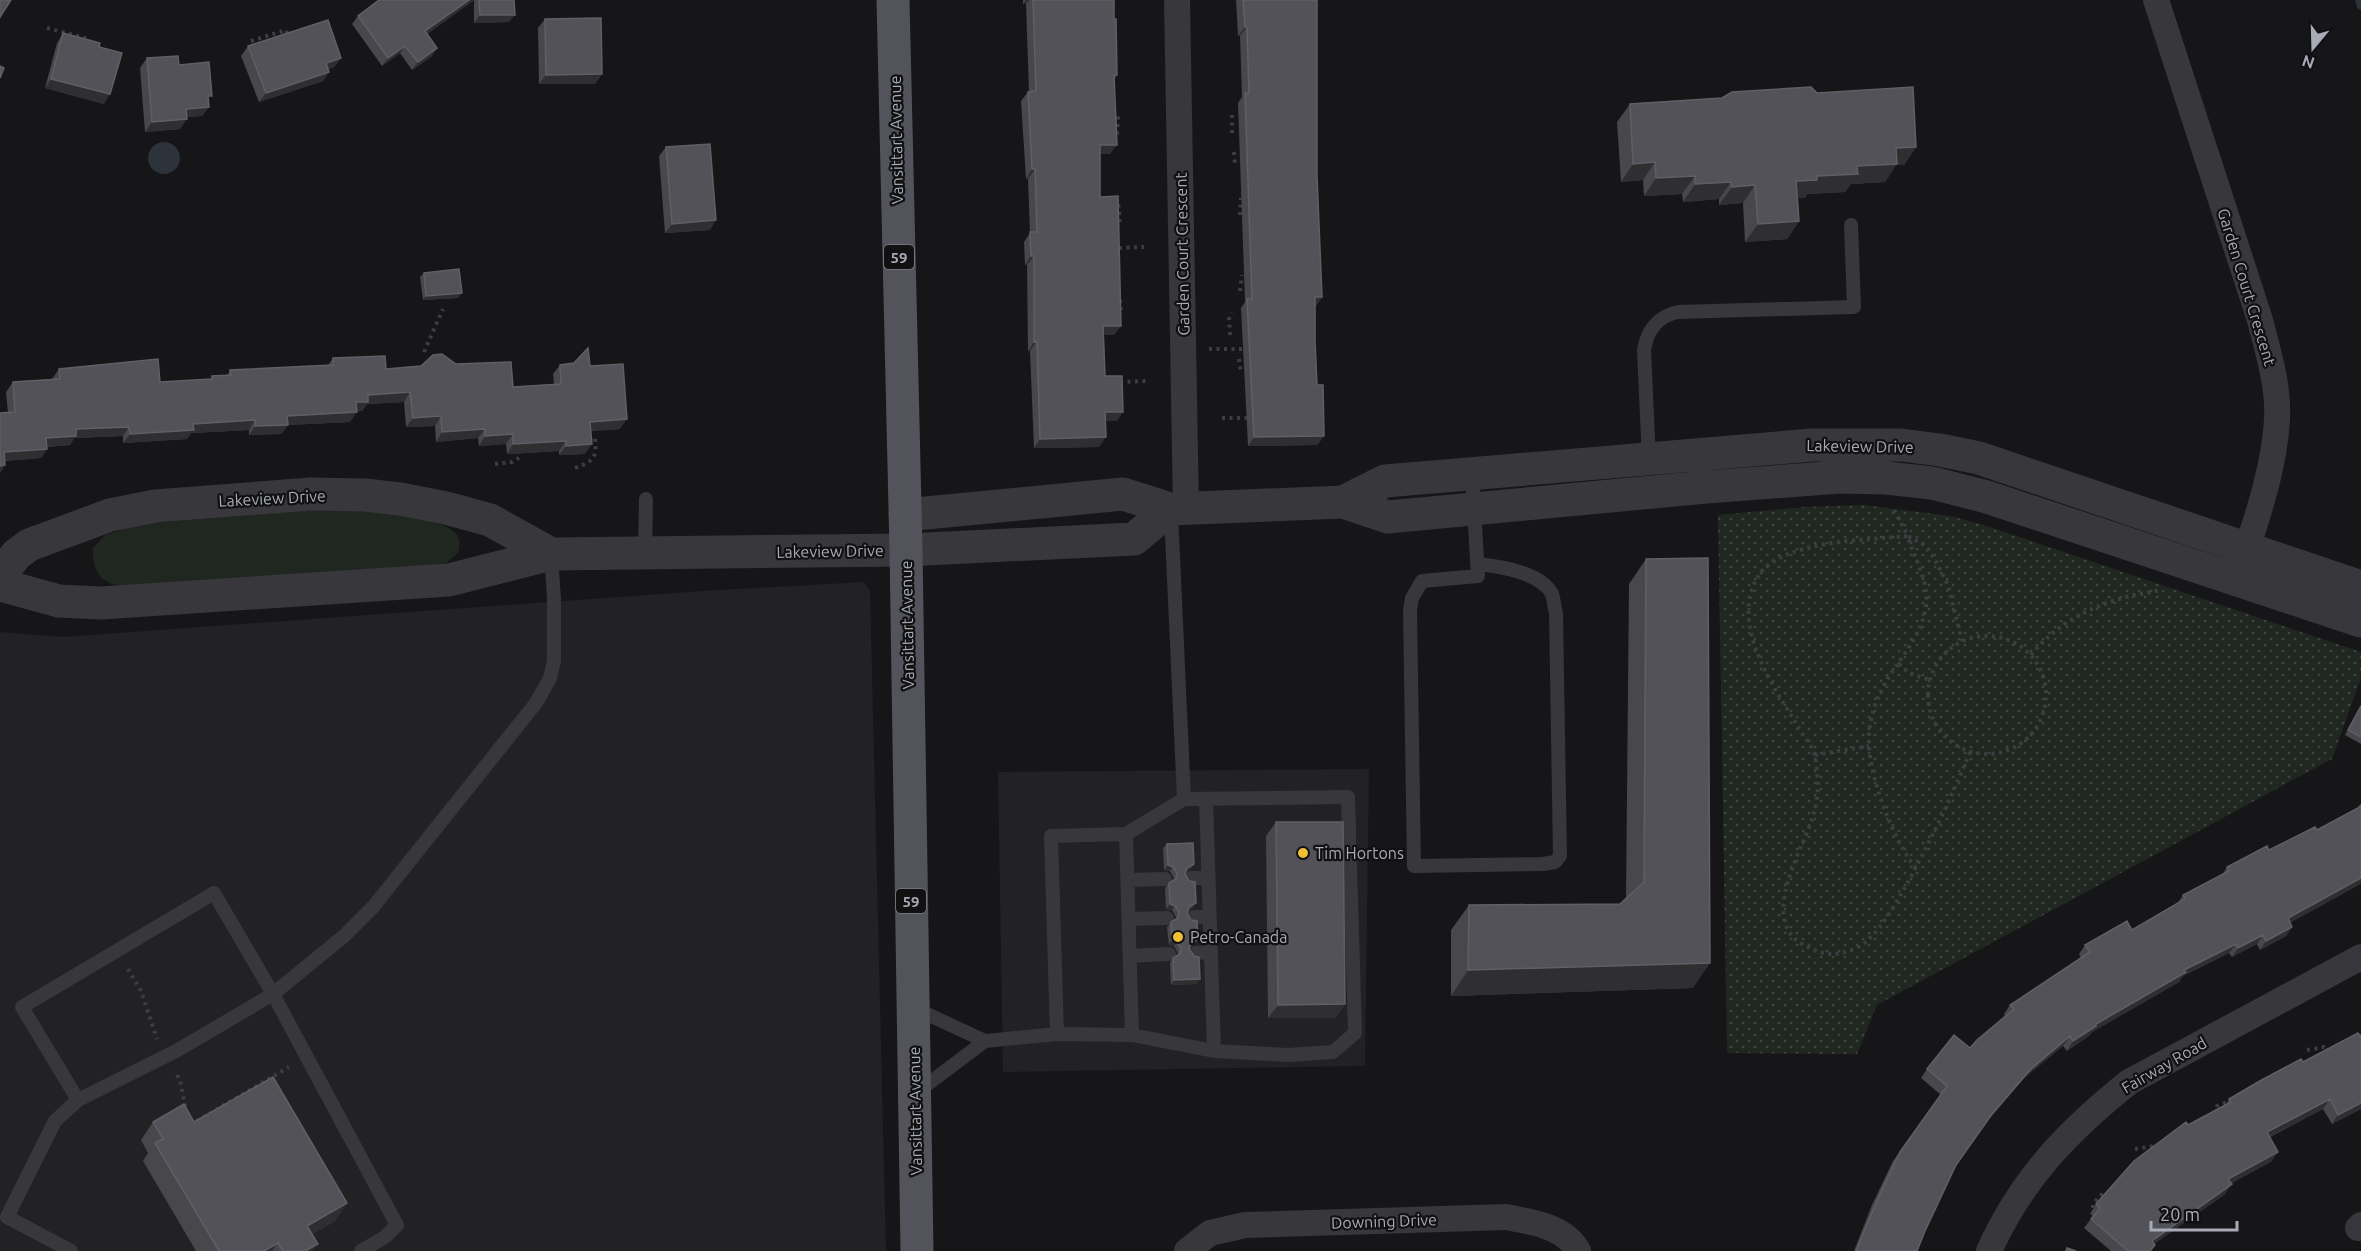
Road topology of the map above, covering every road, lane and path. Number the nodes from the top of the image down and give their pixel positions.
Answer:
1 (893, 0) edge
2 (1177, 0) edge
3 (2156, 0) edge
4 (47, 28) dead end
5 (288, 37) edge
6 (251, 41) dead end
7 (87, 48) edge
8 (1232, 115) dead end
9 (1108, 116) edge
10 (1232, 133) dead end
11 (1117, 135) edge
12 (1234, 152) dead end
13 (1235, 164) dead end
14 (1241, 198) dead end
15 (1109, 201) edge
16 (1240, 214) dead end
17 (1120, 222) edge
18 (1851, 225) dead end
19 (1144, 247) dead end
20 (1119, 248) edge
21 (1242, 275) dead end
22 (1119, 289) edge
23 (1240, 291) dead end
24 (443, 309) dead end
25 (1121, 310) edge
26 (1232, 313) dead end
27 (1230, 335) dead end
28 (1184, 348) junction
29 (1244, 349) dead end
30 (424, 352) dead end
31 (1239, 359) dead end
32 (1241, 372) dead end
33 (1148, 381) dead end
34 (1115, 382) edge
35 (1222, 418) dead end
36 (1247, 424) dead end
37 (595, 438) edge
38 (519, 458) edge
39 (495, 464) dead end
40 (575, 468) dead end
41 (1472, 474) junction
42 (1649, 475) junction
43 (646, 499) dead end
44 (1343, 502) junction
45 (1891, 504) dead end
46 (1178, 509) junction
47 (1474, 509) junction
48 (905, 515) junction
49 (1908, 536) junction
50 (906, 550) junction
51 (645, 553) junction
52 (551, 554) junction
53 (1477, 564) junction
54 (2242, 564) junction
55 (0, 574) edge
56 (0, 585) edge
57 (2361, 587) edge
58 (2165, 588) dead end
59 (2361, 621) edge
60 (1962, 641) junction
61 (2031, 655) junction
62 (1899, 664) junction
63 (1930, 680) junction
64 (1869, 746) junction
65 (1970, 752) junction
66 (1815, 755) junction
67 (1184, 799) junction
68 (1206, 799) junction
69 (1126, 834) junction
70 (1916, 868) junction
71 (1191, 878) dead end
72 (1208, 878) junction
73 (1165, 879) dead end
74 (1128, 880) junction
75 (1193, 917) dead end
76 (1209, 917) junction
77 (1167, 918) dead end
78 (1129, 919) junction
79 (1211, 952) junction
80 (1195, 953) edge
81 (1169, 954) dead end
82 (1130, 956) junction
83 (2361, 957) edge
84 (273, 994) junction
85 (913, 1007) junction
86 (1057, 1034) junction
87 (1132, 1035) junction
88 (985, 1041) junction
89 (2307, 1050) dead end
90 (2328, 1050) edge
91 (1214, 1052) junction
92 (306, 1057) junction
93 (915, 1094) junction
94 (78, 1100) junction
95 (2227, 1102) edge
96 (2213, 1115) edge
97 (184, 1128) edge
98 (2154, 1146) edge
99 (2135, 1149) dead end
100 (2104, 1192) edge
101 (2093, 1208) dead end
102 (71, 1251) edge
103 (361, 1251) edge
104 (917, 1251) edge
105 (1187, 1251) edge
106 (1578, 1251) edge
107 (1989, 1251) edge

1 - 48 main road, Vansittart Avenue / 59
2 - 28 street, Garden Court Crescent
3 - 54 street, Garden Court Crescent
4 - 7 path
5 - 6 path
8 - 10 path
9 - 11 path
12 - 13 path
14 - 16 path
15 - 17 path
18 - 42 lane
19 - 20 path
21 - 23 path
22 - 25 path
24 - 30 path
26 - 27 path
28 - 29 path
28 - 46 street, Garden Court Crescent
31 - 32 path
33 - 34 path
35 - 36 path
37 - 40 path
38 - 39 path
41 - 42 street, Lakeview Drive
41 - 44 street, Lakeview Drive
41 - 47 lane
42 - 47 street, Lakeview Drive
42 - 54 street, Lakeview Drive
43 - 51 lane
44 - 46 street, Lakeview Drive
44 - 47 street, Lakeview Drive
45 - 49 path
46 - 48 street, Lakeview Drive
46 - 50 street, Lakeview Drive
46 - 67 lane
47 - 53 lane
48 - 50 main road, Vansittart Avenue / 59
49 - 60 path
49 - 62 path
49 - 66 path
50 - 51 street, Lakeview Drive
50 - 85 main road, Vansittart Avenue / 59
51 - 52 street, Lakeview Drive
52 - 55 street, Lakeview Drive
52 - 56 street, Lakeview Drive
52 - 84 lane
53 - 53 lane
54 - 57 street, Lakeview Drive
54 - 59 street, Lakeview Drive
58 - 61 path
60 - 61 path
60 - 63 path
61 - 65 path
62 - 63 path
62 - 64 path
63 - 65 path
64 - 66 path
64 - 70 path
65 - 70 path
66 - 70 path
67 - 68 lane
67 - 69 lane
68 - 72 lane
68 - 91 lane
69 - 74 lane
69 - 86 lane
71 - 72 lane
72 - 76 lane
73 - 74 lane
74 - 78 lane
75 - 76 lane
76 - 79 lane
77 - 78 lane
78 - 82 lane
79 - 80 lane
79 - 91 lane
81 - 82 lane
82 - 87 lane
83 - 107 street, Fairway Road
84 - 92 lane
84 - 94 lane
84 - 94 lane
85 - 88 lane
85 - 93 main road, Vansittart Avenue / 59
86 - 87 lane
86 - 88 lane
87 - 91 lane
88 - 93 lane
89 - 90 path
92 - 97 path
92 - 103 lane
93 - 104 main road, Vansittart Avenue / 59
94 - 102 lane
95 - 96 path
98 - 99 path
100 - 101 path
105 - 106 street, Downing Drive

